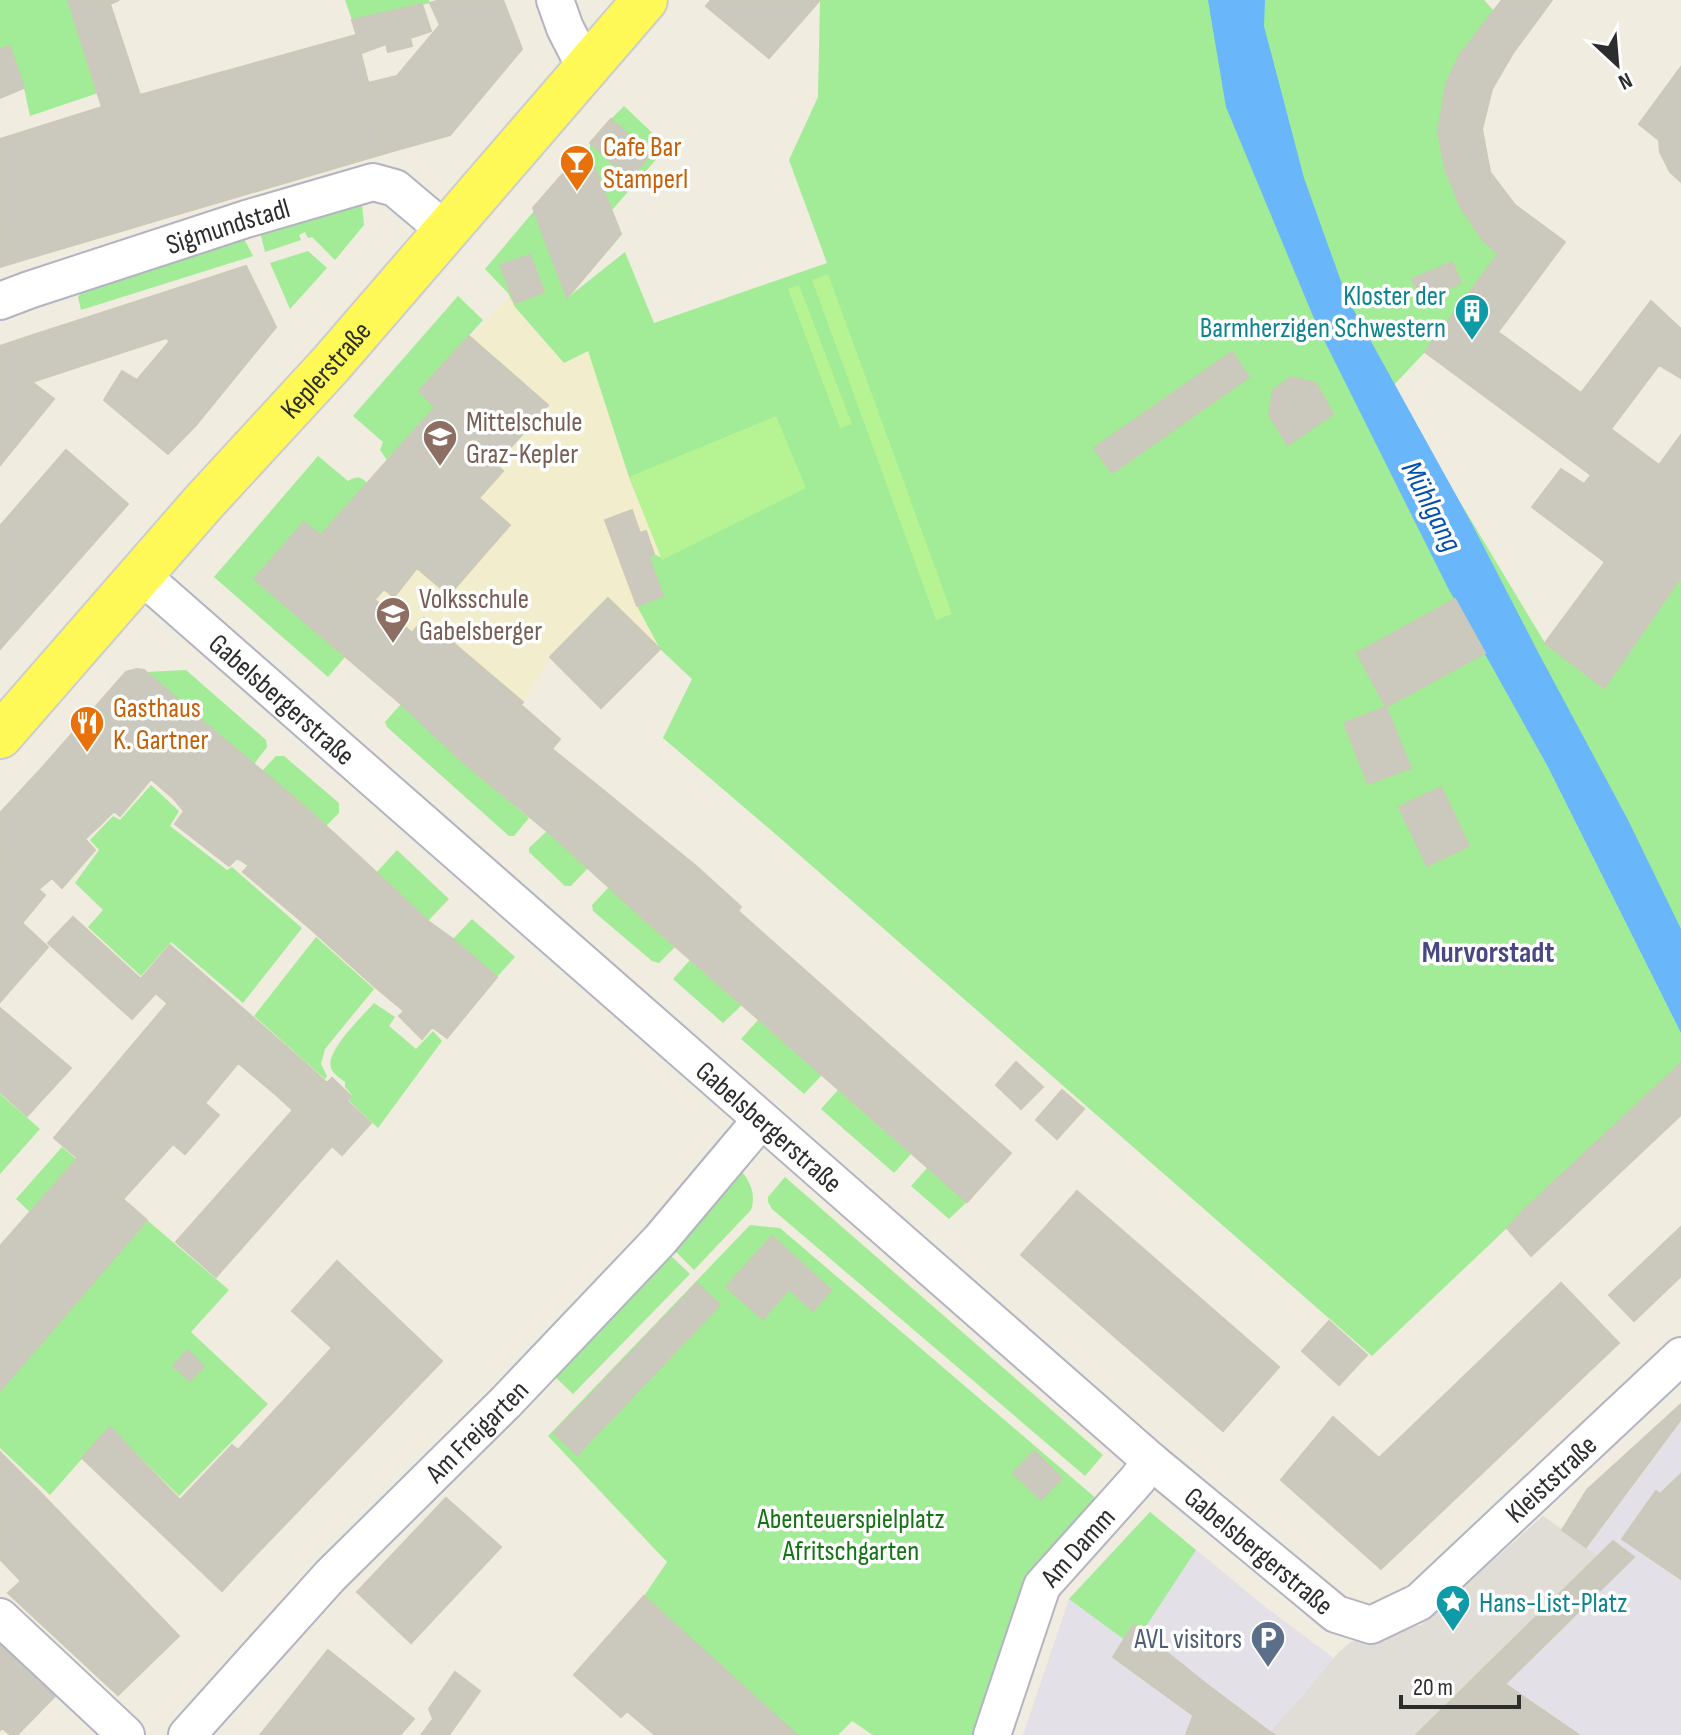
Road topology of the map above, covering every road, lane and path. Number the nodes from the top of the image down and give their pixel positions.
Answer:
1 (555, 0) edge
2 (645, 0) edge
3 (585, 67) junction
4 (446, 231) junction
5 (0, 301) edge
6 (141, 575) junction
7 (0, 736) edge
8 (761, 1120) junction
9 (1681, 1356) edge
10 (1151, 1461) junction
11 (1419, 1602) joint
12 (0, 1617) edge
13 (126, 1735) edge
14 (187, 1735) edge
15 (992, 1735) edge

1 - 3 street
2 - 3 main road, Keplerstraße
3 - 4 main road, Keplerstraße
4 - 5 street, Sigmundstadl
4 - 6 main road, Keplerstraße
6 - 7 main road, Keplerstraße
6 - 8 street, Gabelsbergerstraße
8 - 10 street, Gabelsbergerstraße
8 - 14 street, Am Freigarten
9 - 11 street, Kleiststraße
10 - 11 street, Gabelsbergerstraße
10 - 15 street, Am Damm
12 - 13 street

